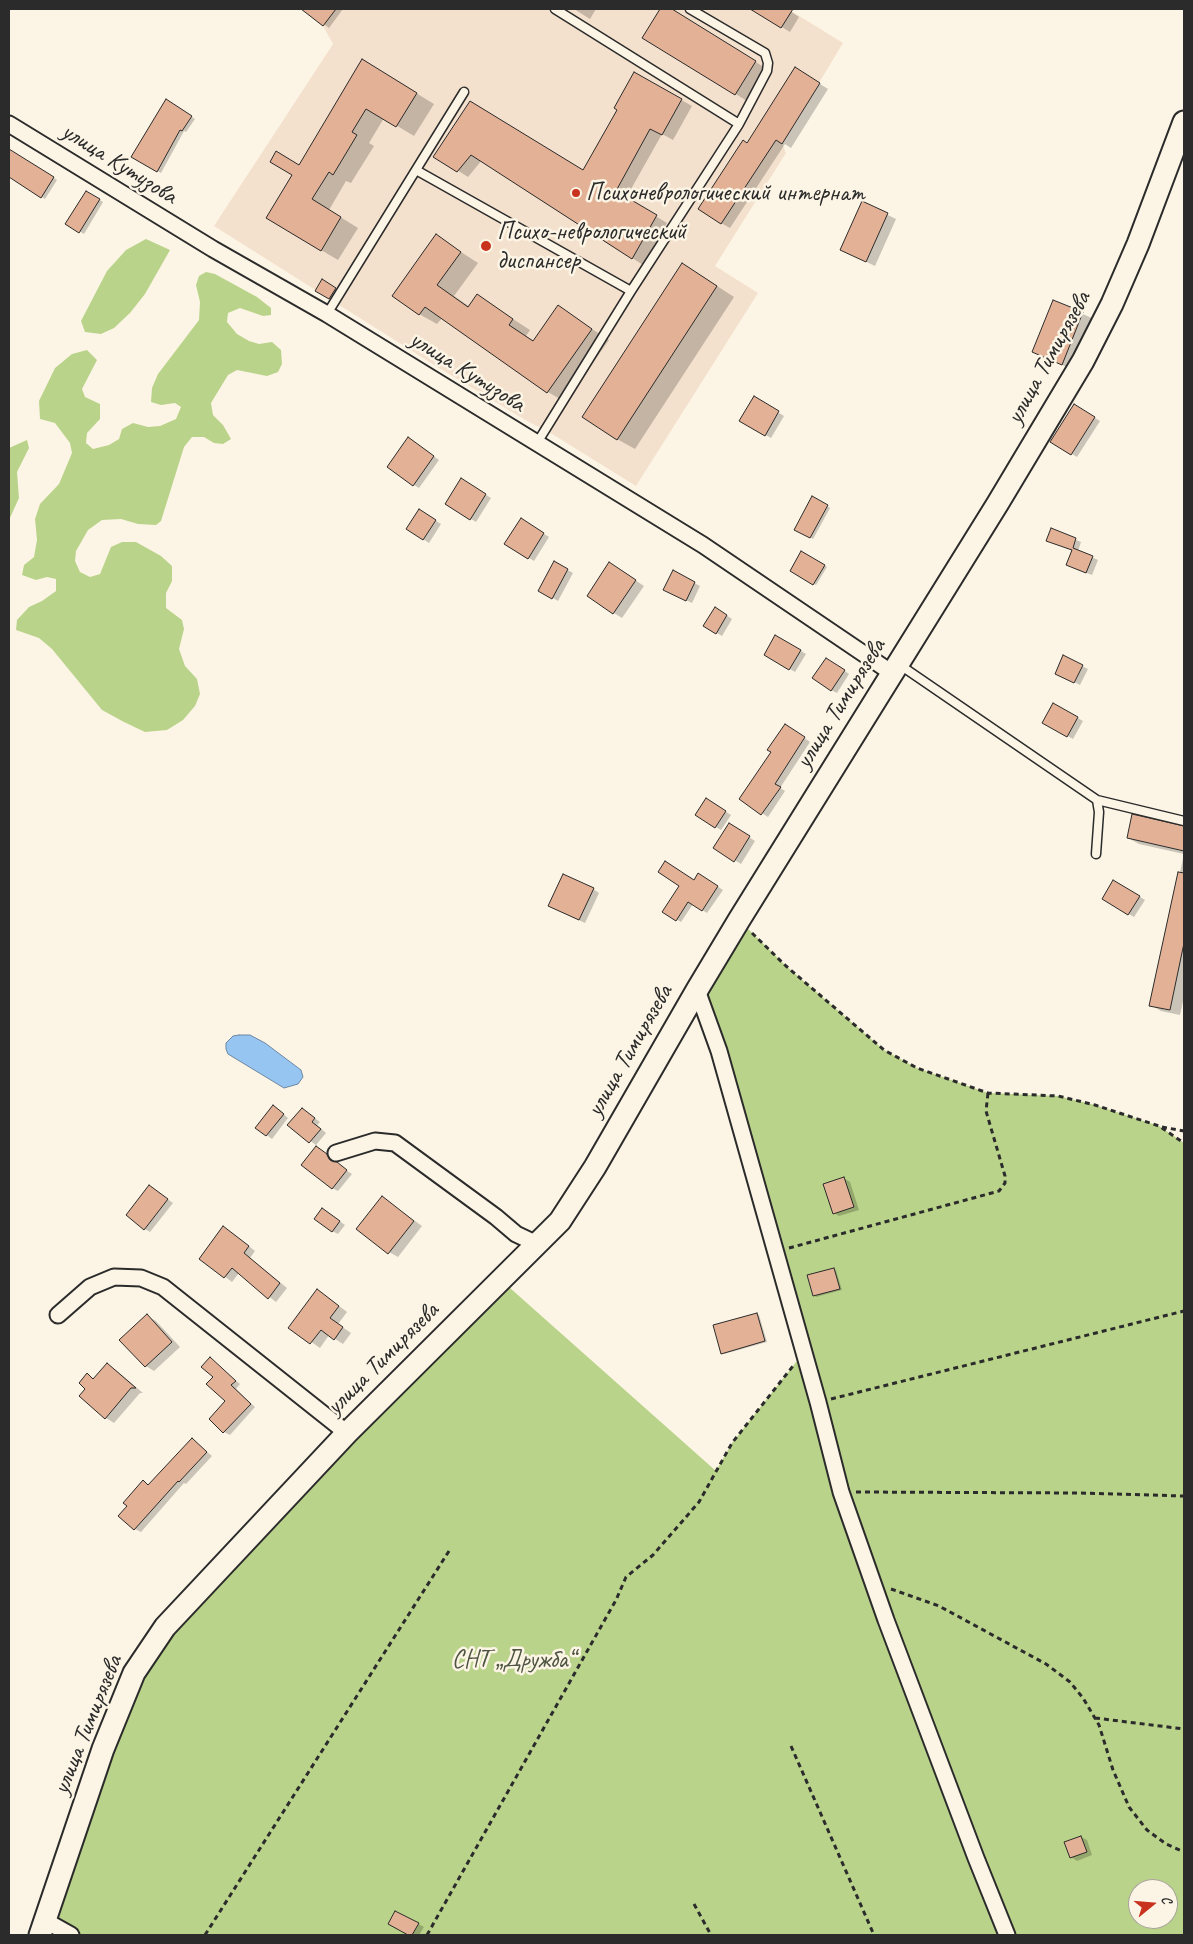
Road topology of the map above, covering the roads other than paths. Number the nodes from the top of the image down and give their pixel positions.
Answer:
1 (555, 9) edge
2 (690, 9) edge
3 (464, 92) dead end
4 (9, 124) edge
5 (739, 124) junction
6 (1182, 134) edge
7 (416, 170) junction
8 (631, 291) junction
9 (327, 314) junction
10 (537, 443) junction
11 (895, 668) junction
12 (1097, 800) junction
13 (1184, 821) edge
14 (1096, 854) dead end
15 (697, 990) junction
16 (336, 1153) dead end
17 (537, 1244) junction
18 (58, 1315) dead end
19 (347, 1433) junction
20 (43, 1928) edge
21 (71, 1935) edge
22 (1008, 1935) edge

1 - 5 lane
2 - 5 lane
3 - 7 lane
4 - 9 street, улица Кутузова
5 - 8 lane
6 - 11 main road, улица Тимирязева
7 - 8 lane
7 - 9 lane
8 - 10 lane
9 - 10 street, улица Кутузова
10 - 11 street, улица Кутузова
11 - 12 lane
11 - 15 main road, улица Тимирязева
12 - 13 lane
12 - 14 lane
15 - 17 main road, улица Тимирязева
15 - 22 street
16 - 17 street
17 - 19 main road, улица Тимирязева
18 - 19 street
19 - 20 main road, улица Тимирязева
20 - 21 street

